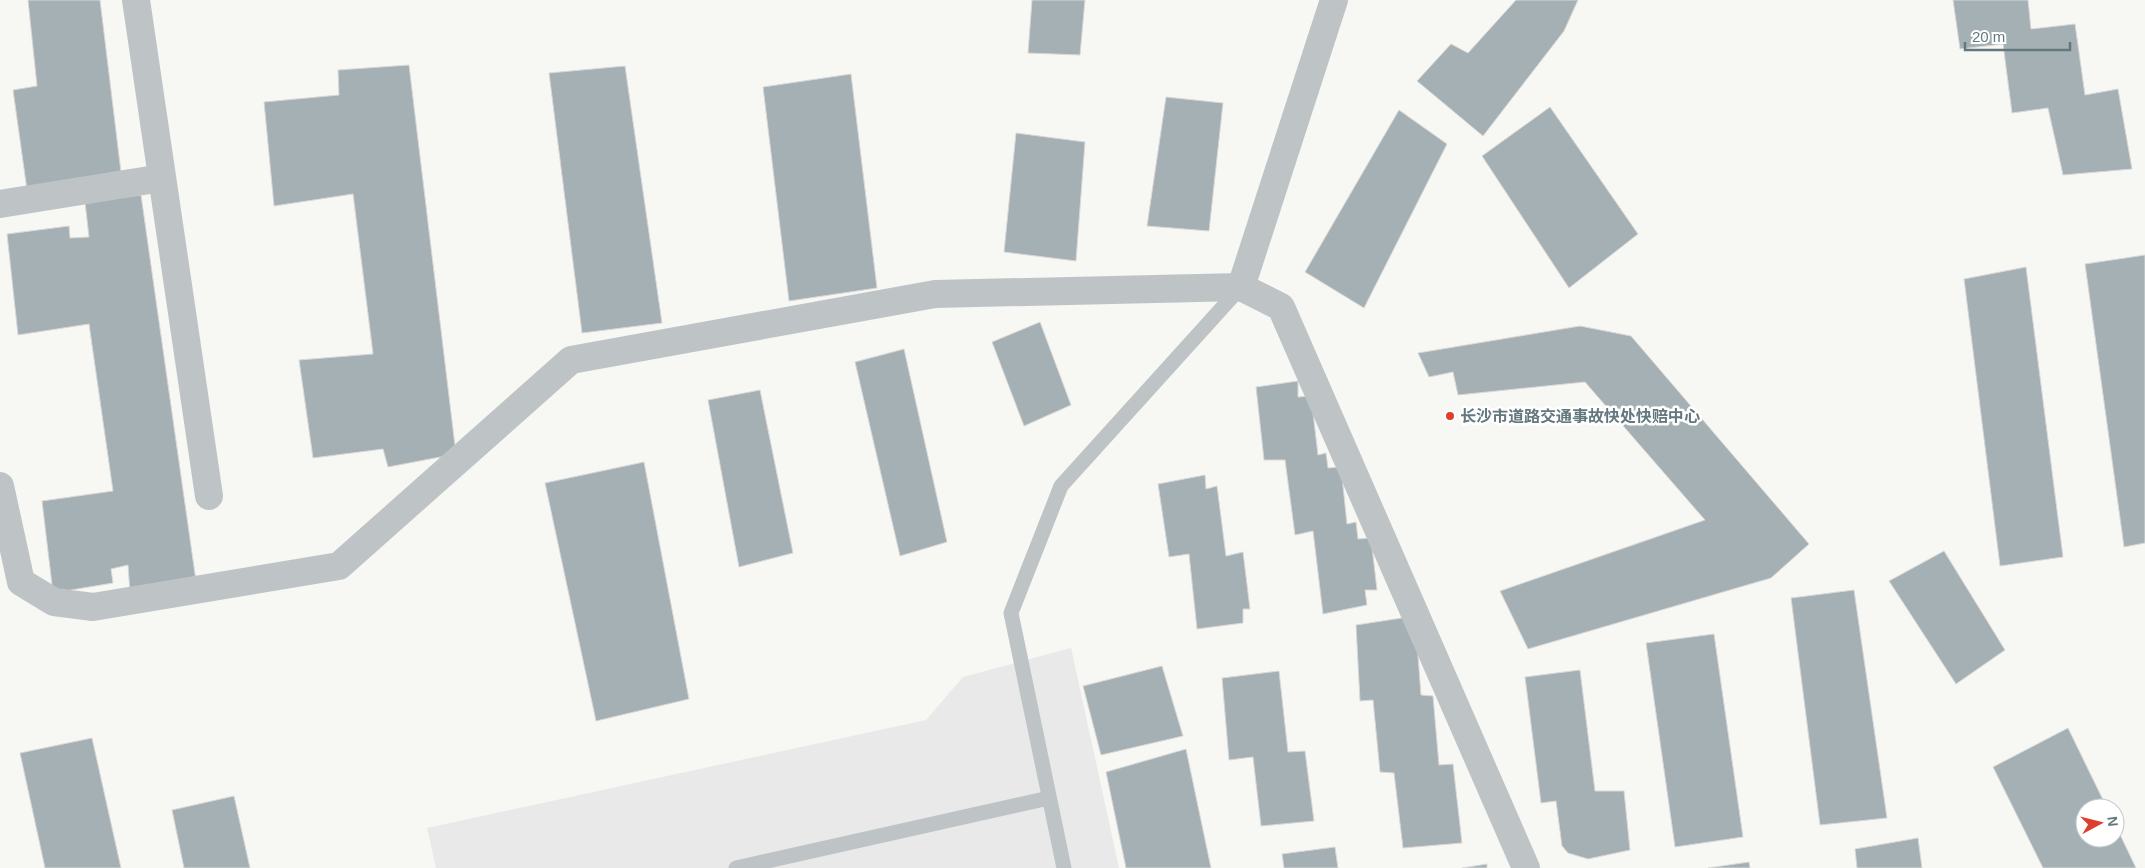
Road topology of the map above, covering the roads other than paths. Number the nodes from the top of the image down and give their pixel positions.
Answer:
1 (136, 0) edge
2 (1334, 0) edge
3 (162, 178) junction
4 (0, 204) edge
5 (1241, 287) junction
6 (0, 486) edge
7 (209, 496) dead end
8 (1048, 798) junction
9 (736, 868) edge
10 (1064, 868) edge
11 (1526, 868) edge

1 - 3 street
2 - 5 street
3 - 4 street
3 - 7 street
5 - 6 street
5 - 8 lane
5 - 11 street
8 - 9 lane
8 - 10 lane

